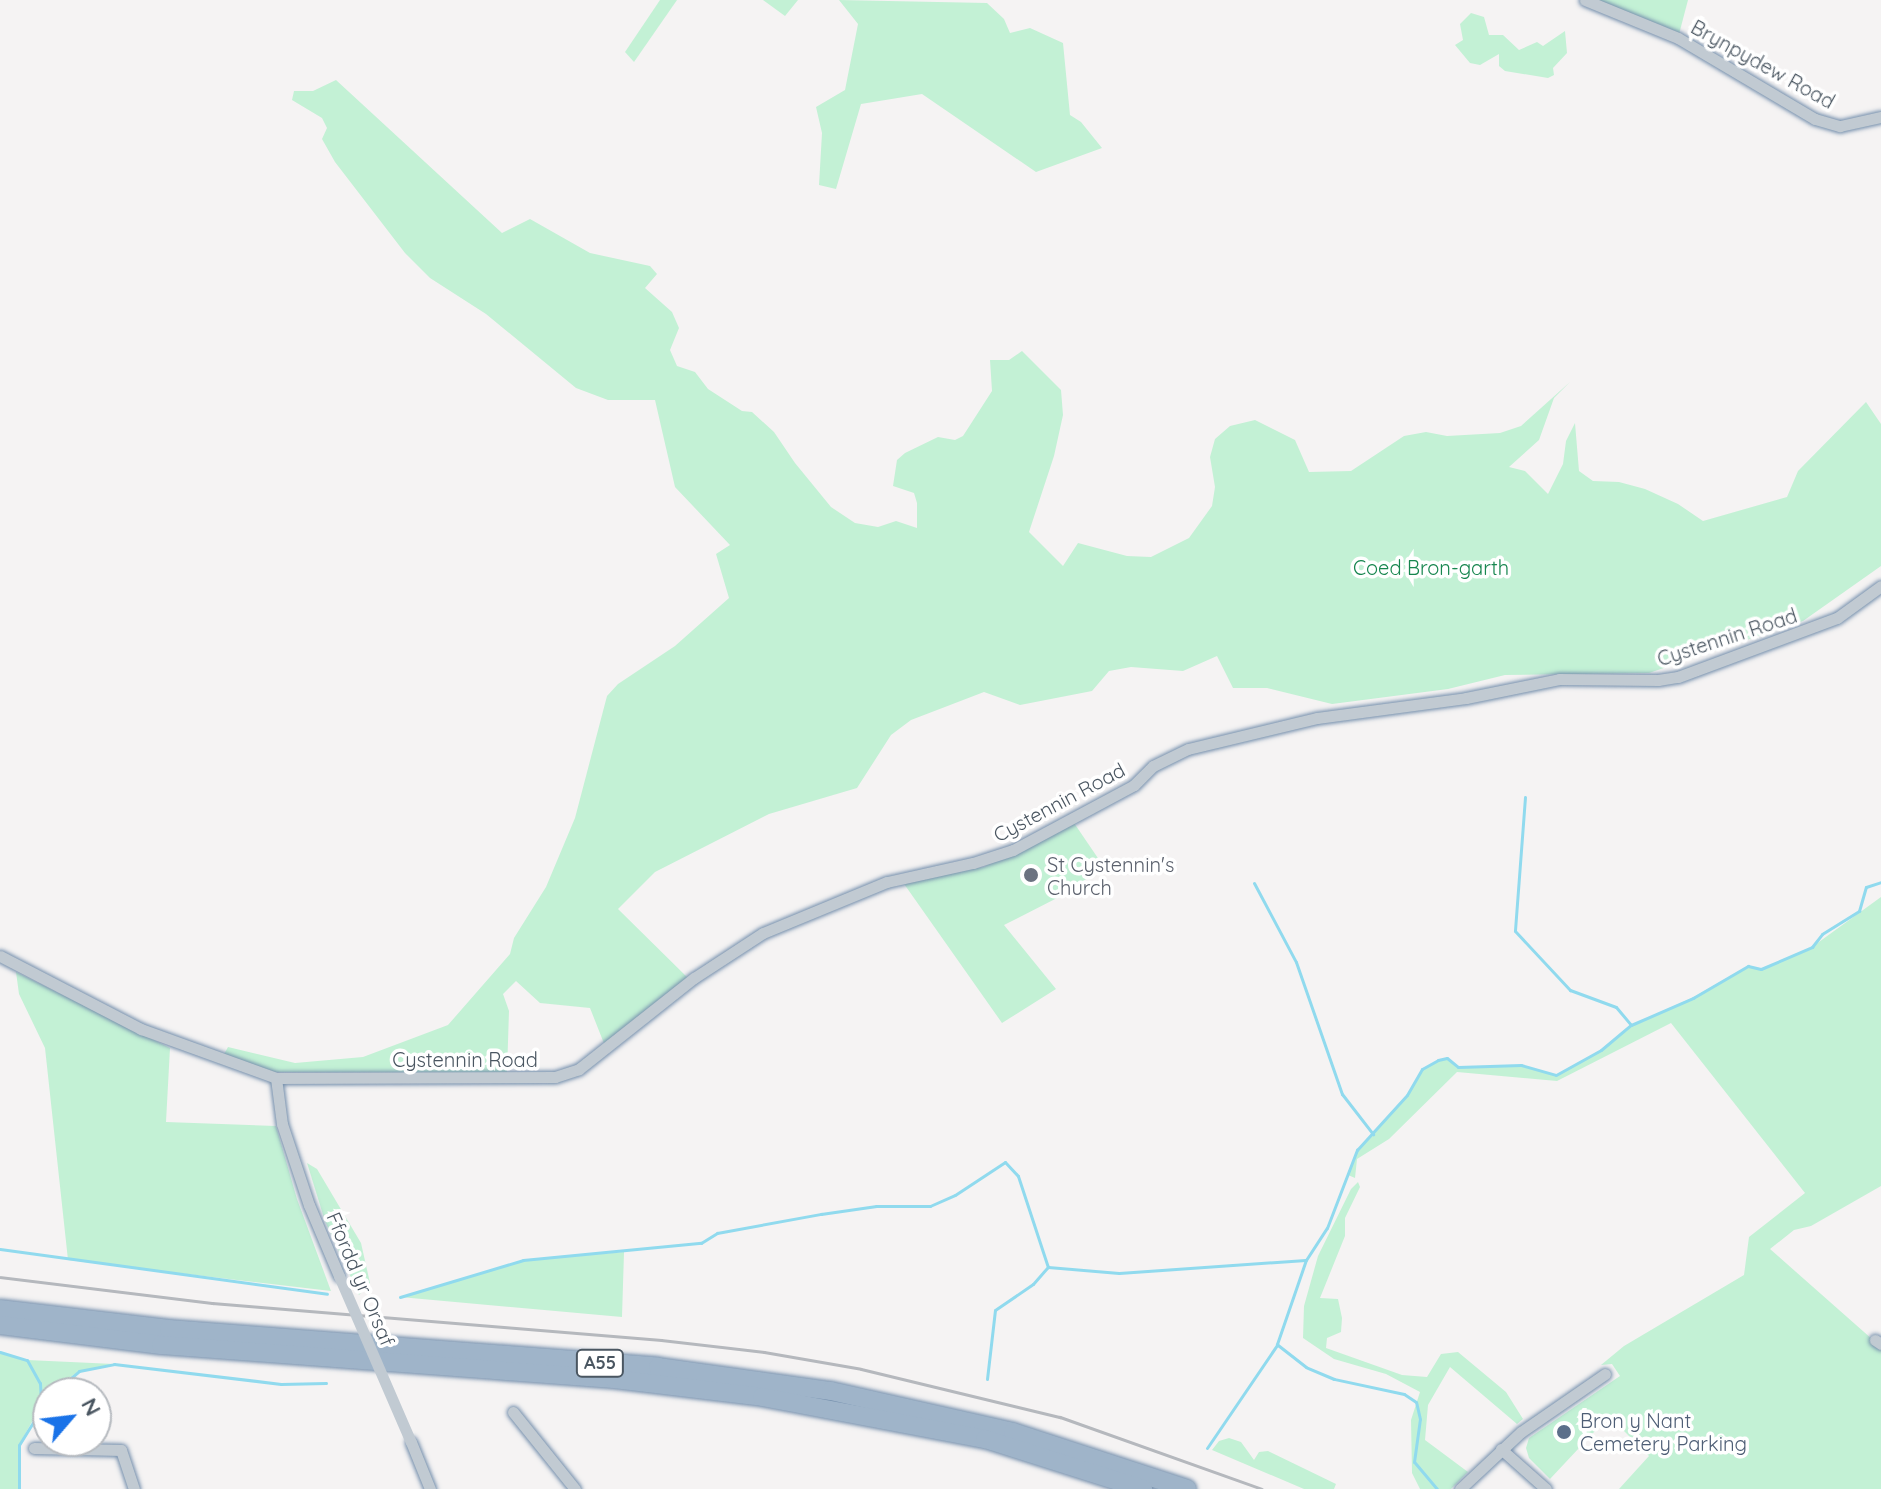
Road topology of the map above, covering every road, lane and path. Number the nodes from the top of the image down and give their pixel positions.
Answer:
1 (1585, 0) edge
2 (1881, 117) edge
3 (1881, 586) edge
4 (0, 956) edge
5 (276, 1078) junction
6 (0, 1309) edge
7 (0, 1325) edge
8 (1605, 1374) dead end
9 (513, 1412) dead end
10 (1501, 1449) junction
11 (112, 1450) edge
12 (134, 1489) edge
13 (430, 1489) edge
14 (575, 1489) edge
15 (1143, 1489) edge
16 (1187, 1489) edge
17 (1460, 1489) edge
18 (1546, 1489) edge

1 - 2 street, Brynpydew Road
3 - 5 street, Cystennin Road
4 - 5 street
5 - 13 street, Ffordd yr Orsaf, bridge
6 - 16 highway, A55
7 - 15 highway, A55
8 - 10 street
9 - 14 street
10 - 17 street
10 - 18 street
11 - 12 street

